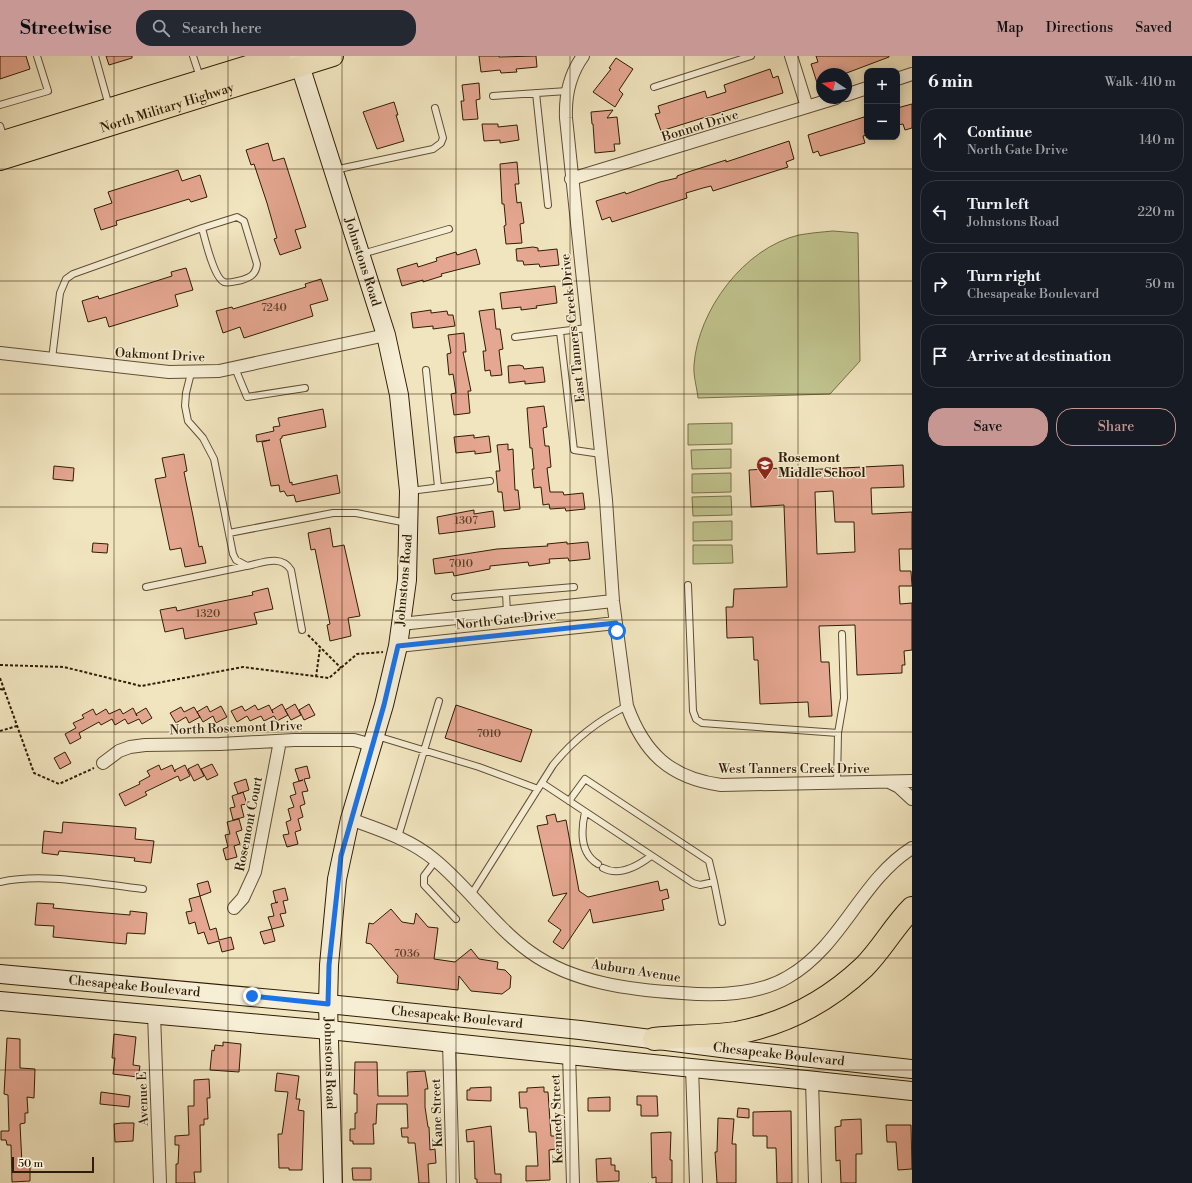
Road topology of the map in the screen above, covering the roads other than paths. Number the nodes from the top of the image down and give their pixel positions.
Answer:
1 (37, 56) edge
2 (95, 56) edge
3 (193, 56) edge
4 (280, 56) edge
5 (333, 56) edge
6 (583, 56) edge
7 (751, 56) edge
8 (791, 56) edge
9 (257, 59) edge
10 (299, 61) edge
11 (912, 74) edge
12 (900, 77) edge
13 (201, 80) junction
14 (654, 87) dead end
15 (864, 89) edge
16 (567, 91) junction
17 (536, 93) junction
18 (852, 93) edge
19 (493, 96) dead end
20 (817, 104) edge
21 (0, 105) edge
22 (807, 107) junction
23 (435, 108) dead end
24 (113, 116) junction
25 (4, 147) edge
26 (334, 170) junction
27 (571, 179) junction
28 (548, 205) dead end
29 (202, 228) junction
30 (449, 229) dead end
31 (361, 254) junction
32 (587, 328) junction
33 (560, 332) junction
34 (386, 335) junction
35 (515, 337) dead end
36 (0, 353) edge
37 (52, 359) junction
38 (235, 368) junction
39 (426, 370) dead end
40 (191, 373) junction
41 (305, 388) dead end
42 (601, 454) junction
43 (490, 481) dead end
44 (438, 488) junction
45 (409, 491) junction
46 (409, 524) junction
47 (229, 533) junction
48 (247, 566) junction
49 (688, 585) dead end
50 (146, 587) dead end
51 (574, 587) dead end
52 (506, 593) junction
53 (455, 597) dead end
54 (613, 601) junction
55 (507, 613) junction
56 (616, 623) junction
57 (401, 624) junction
58 (302, 630) road end
59 (842, 634) dead end
60 (391, 649) junction
61 (439, 701) dead end
62 (627, 706) junction
63 (838, 733) junction
64 (280, 741) junction
65 (374, 742) junction
66 (424, 750) junction
67 (103, 763) road end
68 (889, 782) junction
69 (912, 782) edge
70 (542, 783) junction
71 (837, 784) junction
72 (538, 789) junction
73 (912, 799) edge
74 (568, 801) junction
75 (585, 812) junction
76 (350, 819) junction
77 (398, 837) junction
78 (912, 848) edge
79 (651, 856) junction
80 (436, 860) junction
81 (0, 882) edge
82 (714, 882) junction
83 (142, 889) dead end
84 (471, 895) junction
85 (234, 908) dead end
86 (912, 908) edge
87 (456, 919) dead end
88 (722, 922) dead end
89 (0, 974) edge
90 (0, 1000) edge
91 (328, 1004) junction
92 (154, 1014) junction
93 (329, 1030) junction
94 (654, 1039) junction
95 (449, 1043) junction
96 (569, 1055) junction
97 (692, 1068) junction
98 (912, 1069) edge
99 (812, 1080) junction
100 (912, 1091) edge
101 (160, 1183) edge
102 (333, 1183) edge
103 (453, 1183) edge
104 (573, 1183) edge
105 (696, 1183) edge
106 (815, 1183) edge

1 - 21 lane
2 - 24 lane
3 - 13 lane
4 - 9 main road, North Military Highway
5 - 10 main road, North Military Highway
6 - 16 street, East Tanners Creek Drive
7 - 14 lane
8 - 22 street
9 - 13 main road, North Military Highway
10 - 24 main road, North Military Highway
10 - 26 main road, Johnstons Road
11 - 12 street
13 - 24 main road, North Military Highway
15 - 18 street
16 - 17 lane
16 - 27 street, East Tanners Creek Drive
17 - 19 lane
17 - 28 lane
20 - 22 street, Bonnot Drive
22 - 27 street, Bonnot Drive
23 - 26 lane
24 - 25 main road, North Military Highway
26 - 31 main road, Johnstons Road
27 - 32 street, East Tanners Creek Drive
29 - 29 lane
29 - 37 lane
30 - 31 lane
31 - 34 main road, Johnstons Road
32 - 33 lane
32 - 42 street, East Tanners Creek Drive
33 - 35 lane
33 - 42 lane
34 - 38 street, Oakmont Drive
34 - 45 main road, Johnstons Road
36 - 37 street, Oakmont Drive
37 - 40 street, Oakmont Drive
38 - 40 street, Oakmont Drive
38 - 41 lane
39 - 44 lane
40 - 47 lane
42 - 54 street, East Tanners Creek Drive
43 - 44 lane
44 - 45 lane
45 - 46 main road, Johnstons Road
46 - 47 lane
46 - 57 main road, Johnstons Road
47 - 48 lane
48 - 50 lane
48 - 58 lane
49 - 63 lane
51 - 52 lane
52 - 53 lane
52 - 55 lane
54 - 55 street, North Gate Drive
54 - 56 street, West Tanners Creek Drive
55 - 57 street, North Gate Drive
56 - 60 street, North Gate Drive
56 - 62 street, West Tanners Creek Drive
57 - 60 main road, Johnstons Road
59 - 63 lane
60 - 65 main road, Johnstons Road
61 - 66 lane
62 - 70 lane
62 - 71 street, West Tanners Creek Drive
63 - 71 lane
64 - 65 street, North Rosemont Drive
64 - 67 street, North Rosemont Drive
64 - 85 street, Rosemont Court
65 - 66 lane
65 - 76 main road, Johnstons Road
66 - 72 lane
66 - 77 lane
68 - 69 street, West Tanners Creek Drive
68 - 71 street, West Tanners Creek Drive
68 - 73 street
70 - 72 lane
70 - 74 lane
72 - 84 lane
74 - 75 lane
74 - 82 lane
75 - 79 lane
75 - 79 lane
76 - 77 street, Auburn Avenue
76 - 91 main road, Johnstons Road
77 - 80 street, Auburn Avenue
78 - 84 street, Auburn Avenue
79 - 82 lane
80 - 84 street, Auburn Avenue
80 - 87 lane
81 - 83 lane
82 - 88 lane
86 - 94 highway
89 - 91 main road, Chesapeake Boulevard
90 - 92 main road, Chesapeake Boulevard
91 - 93 main road, Johnstons Road
91 - 94 main road, Chesapeake Boulevard
92 - 93 main road, Chesapeake Boulevard
92 - 101 street, Avenue E
93 - 95 main road, Chesapeake Boulevard
93 - 102 main road, Johnstons Road
94 - 98 main road, Chesapeake Boulevard
95 - 96 main road, Chesapeake Boulevard
95 - 103 street, Kane Street
96 - 97 main road, Chesapeake Boulevard
96 - 104 street, Kennedy Street
97 - 99 main road, Chesapeake Boulevard
97 - 105 street
99 - 100 main road, Chesapeake Boulevard
99 - 106 street

